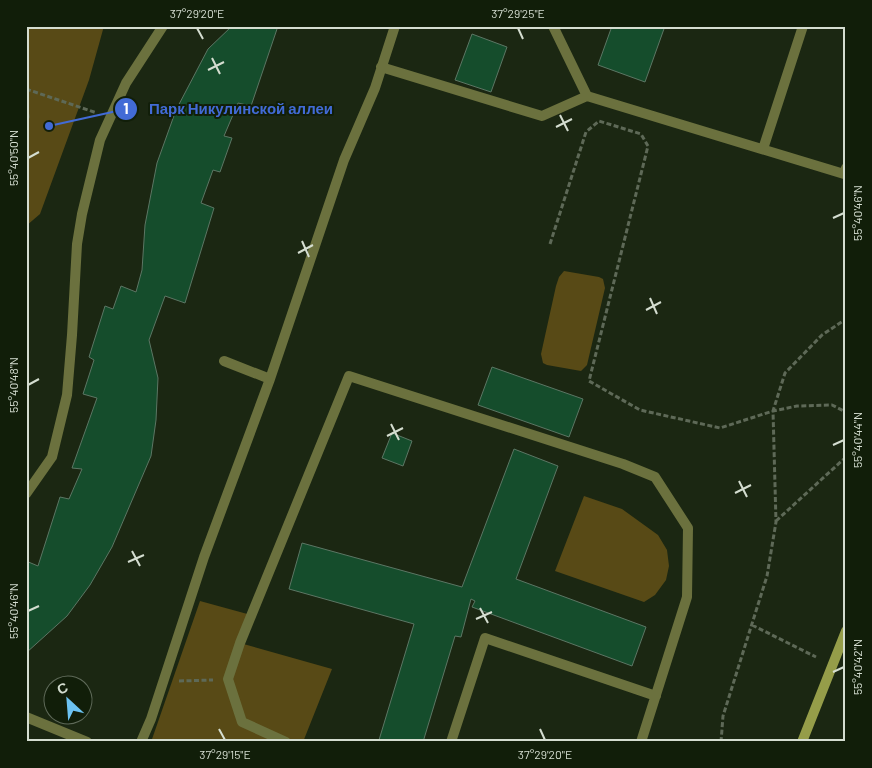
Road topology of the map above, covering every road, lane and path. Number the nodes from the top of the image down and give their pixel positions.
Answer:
1 (163, 26) edge
2 (554, 26) edge
3 (803, 26) edge
4 (394, 27) edge
5 (381, 68) junction
6 (26, 90) edge
7 (586, 96) junction
8 (26, 99) edge
9 (111, 117) junction
10 (26, 125) edge
11 (763, 149) junction
12 (846, 168) edge
13 (550, 244) dead end
14 (846, 318) edge
15 (224, 361) dead end
16 (270, 379) junction
17 (773, 411) junction
18 (846, 412) edge
19 (846, 458) edge
20 (26, 494) edge
21 (776, 522) junction
22 (752, 625) junction
23 (846, 632) edge
24 (816, 657) dead end
25 (228, 680) junction
26 (164, 681) junction
27 (656, 696) junction
28 (26, 717) edge
29 (87, 742) edge
30 (141, 742) edge
31 (286, 742) edge
32 (451, 742) edge
33 (641, 742) edge
34 (721, 742) edge
35 (802, 742) edge

1 - 9 lane
2 - 7 lane
3 - 11 lane
4 - 5 lane
5 - 7 lane
5 - 16 lane
6 - 9 path
7 - 11 lane
8 - 10 path
9 - 20 lane
11 - 12 lane
13 - 17 path
14 - 17 path
15 - 16 lane
16 - 26 lane
17 - 18 path
17 - 21 path
19 - 21 path
21 - 22 path
22 - 24 path
22 - 34 path
23 - 35 street
25 - 26 path
25 - 27 lane
25 - 31 lane
26 - 30 lane
27 - 32 lane
27 - 33 lane
28 - 29 lane

